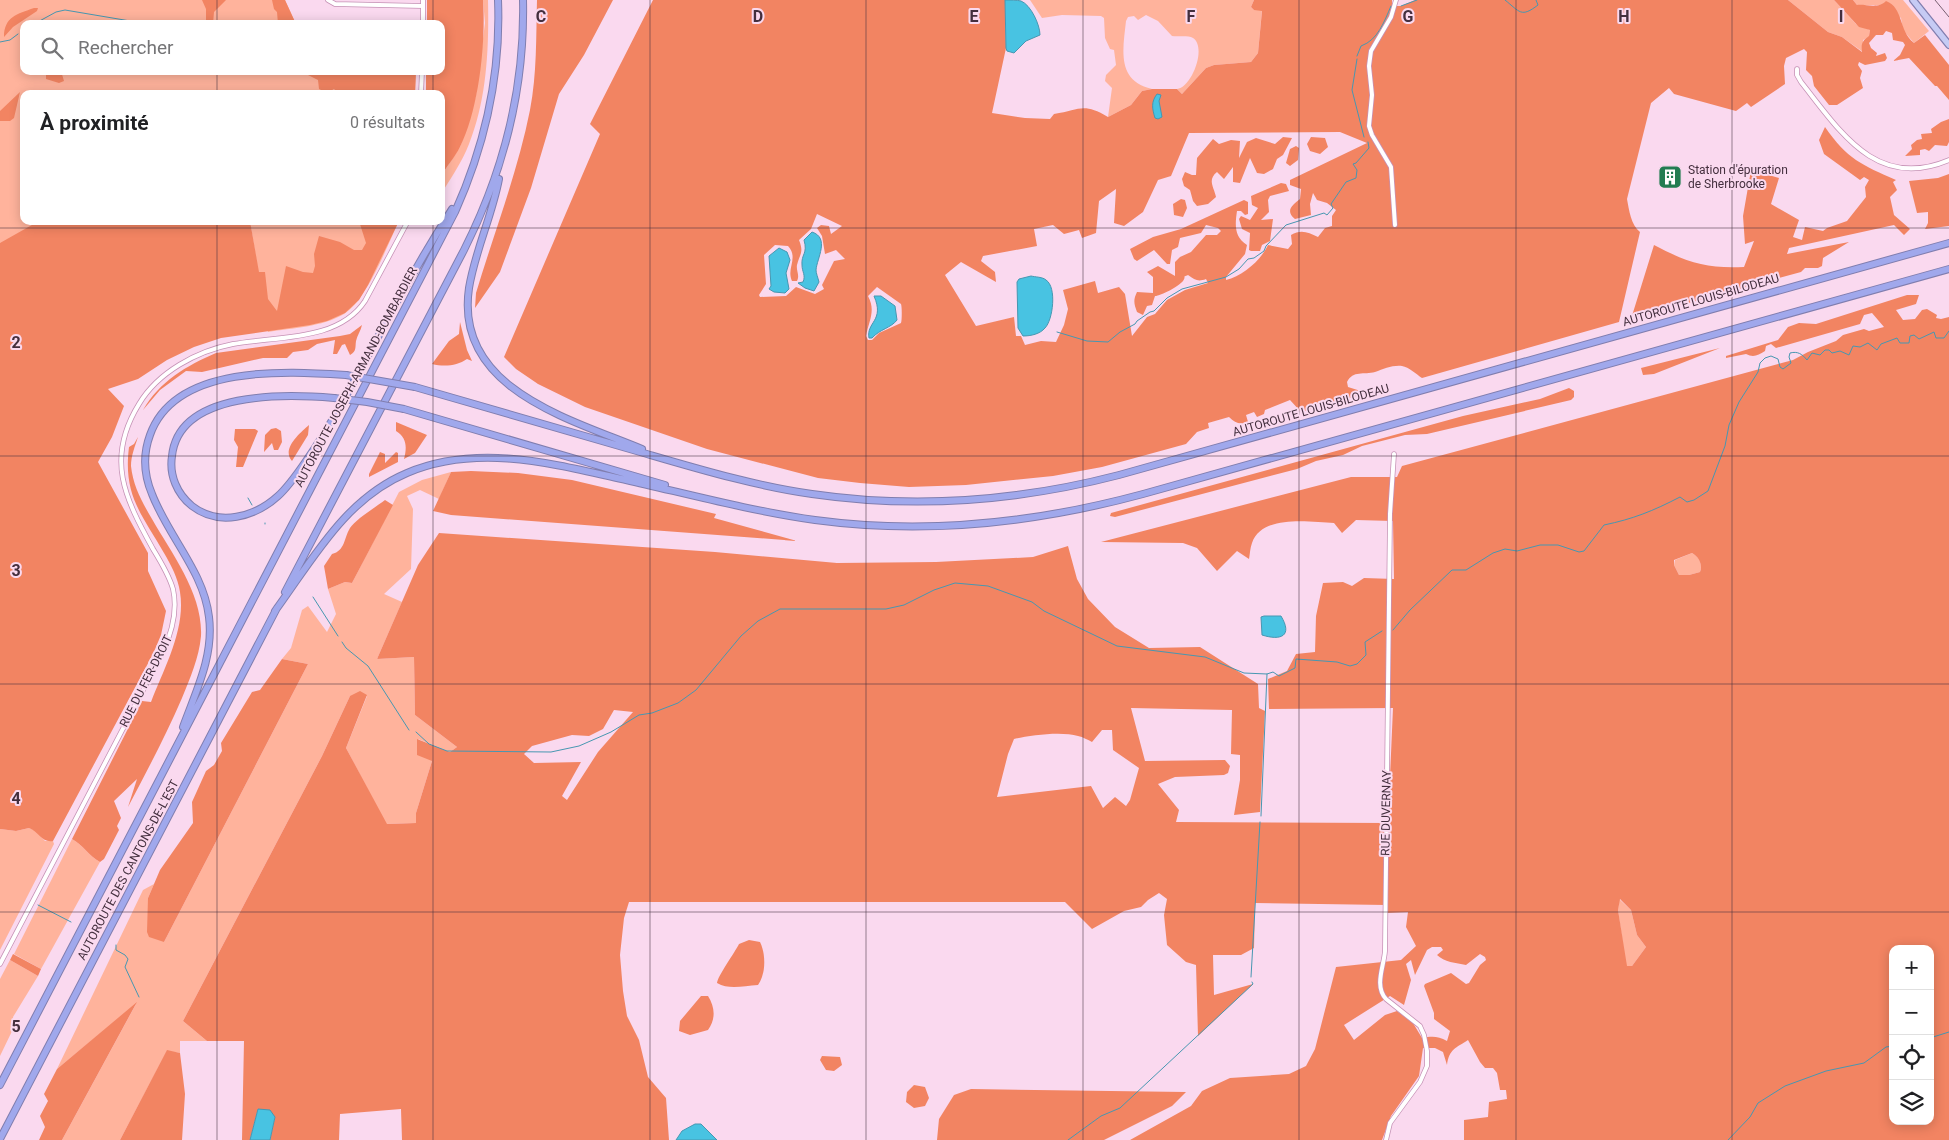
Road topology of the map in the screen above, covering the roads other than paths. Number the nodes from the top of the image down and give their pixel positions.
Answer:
1 (328, 0) edge
2 (423, 0) edge
3 (498, 0) edge
4 (523, 0) edge
5 (1396, 0) edge
6 (1913, 0) edge
7 (423, 6) junction
8 (423, 20) edge
9 (1949, 45) edge
10 (1797, 68) dead end
11 (422, 75) edge
12 (421, 90) edge
13 (505, 149) junction
14 (1949, 160) edge
15 (465, 189) junction
16 (445, 220) edge
17 (406, 225) edge
18 (442, 225) edge
19 (1395, 225) dead end
20 (1949, 243) edge
21 (1949, 268) edge
22 (344, 399) edge
23 (344, 399) edge
24 (344, 399) edge
25 (344, 399) edge
26 (1394, 454) dead end
27 (668, 460) junction
28 (724, 502) junction
29 (275, 611) junction
30 (176, 747) junction
31 (0, 964) edge
32 (0, 1085) edge
33 (0, 1138) edge
34 (1386, 1140) edge

1 - 7 street
2 - 7 street
3 - 15 highway, AUTOROUTE JOSEPH-ARMAND-BOMBARDIER
4 - 13 highway
5 - 19 street
6 - 9 main road
7 - 8 street
10 - 14 street
11 - 12 street
13 - 27 highway
13 - 29 highway
15 - 16 highway, bridge
15 - 30 highway, AUTOROUTE JOSEPH-ARMAND-BOMBARDIER
17 - 31 street, RUE DU FER-DROIT
18 - 22 highway, bridge
20 - 27 highway, AUTOROUTE LOUIS-BILODEAU
21 - 28 highway
23 - 24 highway, bridge
25 - 28 highway, bridge
26 - 34 street, RUE DUVERNAY
27 - 30 highway, bridge
28 - 29 highway
29 - 33 highway, AUTOROUTE DES CANTONS-DE-L'EST
30 - 32 highway, AUTOROUTE DES CANTONS-DE-L'EST

